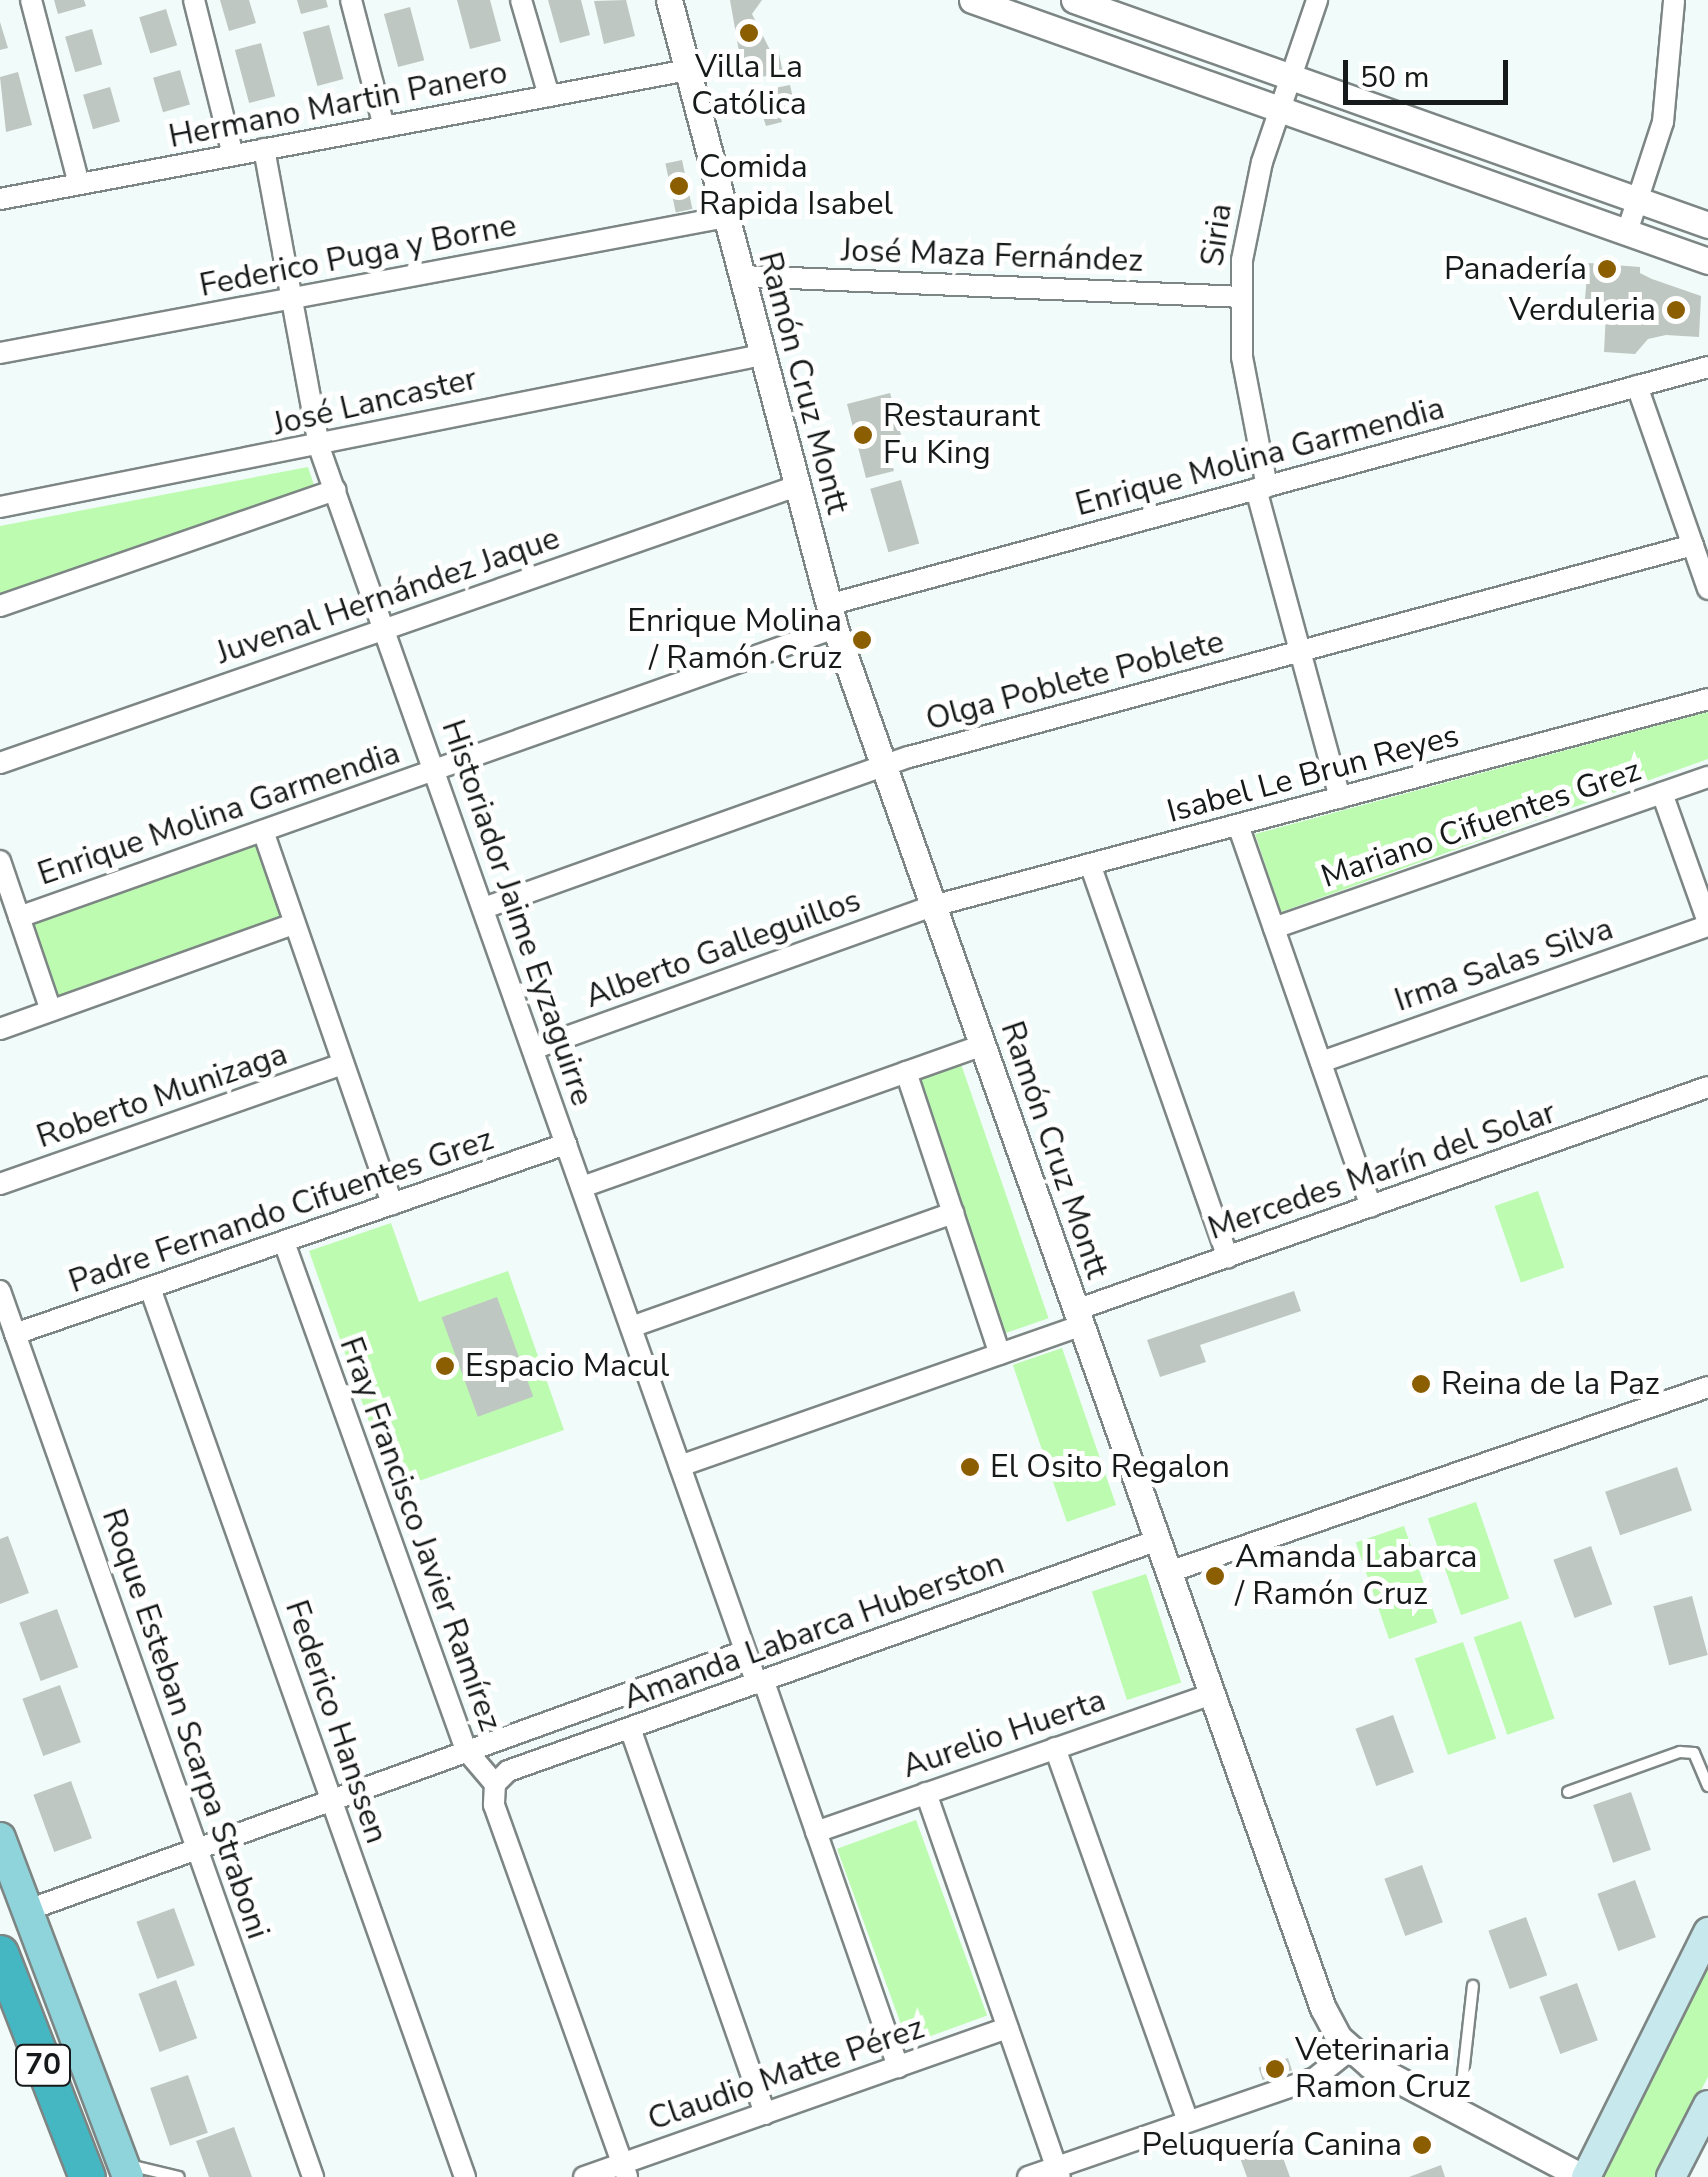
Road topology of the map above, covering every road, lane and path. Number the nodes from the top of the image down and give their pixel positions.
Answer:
1 (31, 0) edge
2 (194, 0) edge
3 (352, 0) edge
4 (520, 0) edge
5 (670, 0) edge
6 (972, 0) edge
7 (1317, 0) edge
8 (1674, 0) edge
9 (1087, 2) edge
10 (1084, 40) junction
11 (688, 70) junction
12 (1292, 78) junction
13 (549, 96) junction
14 (1280, 109) junction
15 (384, 127) junction
16 (264, 149) junction
17 (233, 155) junction
18 (79, 184) junction
19 (0, 199) edge
20 (1638, 200) junction
21 (726, 217) junction
22 (1708, 225) edge
23 (1627, 232) junction
24 (1708, 261) edge
25 (742, 276) junction
26 (1240, 297) junction
27 (292, 298) junction
28 (0, 354) edge
29 (762, 354) junction
30 (1708, 367) edge
31 (1638, 386) junction
32 (319, 447) junction
33 (797, 486) junction
34 (1261, 488) junction
35 (335, 490) junction
36 (0, 507) edge
37 (1693, 545) junction
38 (1708, 589) edge
39 (0, 606) edge
40 (831, 617) junction
41 (385, 629) junction
42 (1300, 652) junction
43 (1708, 699) edge
44 (0, 763) edge
45 (884, 768) junction
46 (435, 770) junction
47 (1708, 777) edge
48 (1662, 793) junction
49 (1340, 798) junction
50 (1238, 826) junction
51 (263, 831) junction
52 (0, 862) edge
53 (1090, 864) junction
54 (934, 906) junction
55 (484, 908) junction
56 (19, 917) junction
57 (294, 924) junction
58 (1708, 924) edge
59 (1274, 928) junction
60 (51, 1011) junction
61 (0, 1029) edge
62 (982, 1045) junction
63 (533, 1048) junction
64 (1321, 1062) junction
65 (343, 1064) junction
66 (906, 1072) junction
67 (1708, 1087) edge
68 (566, 1144) junction
69 (0, 1184) edge
70 (582, 1188) junction
71 (392, 1204) junction
72 (1372, 1206) junction
73 (953, 1212) junction
74 (284, 1242) junction
75 (1228, 1257) junction
76 (150, 1288) junction
77 (0, 1291) edge
78 (1079, 1318) junction
79 (631, 1327) junction
80 (16, 1334) junction
81 (1000, 1354) junction
82 (1708, 1387) edge
83 (680, 1466) junction
84 (1158, 1540) junction
85 (1169, 1572) junction
86 (745, 1650) junction
87 (760, 1683) junction
88 (1212, 1694) junction
89 (630, 1728) junction
90 (1056, 1748) junction
91 (466, 1750) junction
92 (494, 1784) junction
93 (1708, 1786) edge
94 (1568, 1792) dead end
95 (926, 1794) junction
96 (330, 1798) junction
97 (816, 1832) junction
98 (0, 1838) edge
99 (196, 1846) junction
100 (28, 1910) junction
101 (1708, 1932) edge
102 (0, 1953) edge
103 (1473, 1986) dead end
104 (1008, 2028) junction
105 (1350, 2050) junction
106 (898, 2067) junction
107 (1708, 2106) edge
108 (1460, 2111) junction
109 (765, 2114) junction
110 (1188, 2121) junction
111 (126, 2170) edge
112 (624, 2170) edge
113 (1058, 2172) edge
114 (87, 2177) edge
115 (179, 2177) edge
116 (313, 2177) edge
117 (465, 2177) edge
118 (584, 2177) edge
119 (1028, 2177) edge
120 (1584, 2177) edge
121 (1671, 2177) edge

1 - 18 street
2 - 17 street
3 - 15 street
4 - 13 street
5 - 11 street, Ramón Cruz Montt
6 - 10 street
7 - 12 street, Siria
8 - 20 street
9 - 10 street
9 - 12 street
10 - 14 street
11 - 13 street, Hermano Martin Panero
11 - 21 street, Ramón Cruz Montt
12 - 14 street, Siria
12 - 20 street
13 - 15 street, Hermano Martin Panero
14 - 23 street
14 - 26 street, Siria
15 - 16 street, Hermano Martin Panero
16 - 17 street, Hermano Martin Panero
16 - 27 street, Historiador Jaime Eyzaguirre
17 - 18 street, Hermano Martin Panero
18 - 19 street, Hermano Martin Panero
20 - 22 street
20 - 23 street
21 - 25 street, Ramón Cruz Montt
21 - 27 street, Federico Puga y Borne
23 - 24 street
25 - 26 street, José Maza Fernández
25 - 29 street, Ramón Cruz Montt
26 - 34 street, Siria
27 - 28 street, Federico Puga y Borne
27 - 32 street, Historiador Jaime Eyzaguirre
29 - 32 street, José Lancaster
29 - 33 street, Ramón Cruz Montt
30 - 31 street, Enrique Molina Garmendia
31 - 34 street, Enrique Molina Garmendia
31 - 37 street
32 - 35 street, Historiador Jaime Eyzaguirre
32 - 36 street, José Lancaster
33 - 40 street, Ramón Cruz Montt
33 - 41 street, Juvenal Hernández Jaque
34 - 40 street, Enrique Molina Garmendia
34 - 42 street, Siria
35 - 39 street
35 - 41 street, Historiador Jaime Eyzaguirre
37 - 38 street
37 - 42 street, Olga Poblete Poblete
40 - 45 street, Ramón Cruz Montt
40 - 46 street, Enrique Molina Garmendia
41 - 44 street, Juvenal Hernández Jaque
41 - 46 street, Historiador Jaime Eyzaguirre
42 - 45 street, Olga Poblete Poblete
42 - 49 street, Siria
43 - 49 street, Isabel Le Brun Reyes
45 - 54 street, Ramón Cruz Montt
45 - 55 street, Olga Poblete Poblete
46 - 51 street, Enrique Molina Garmendia
46 - 55 street, Historiador Jaime Eyzaguirre
47 - 48 street, Mariano Cifuentes Grez
48 - 58 street
48 - 59 street, Mariano Cifuentes Grez
49 - 50 street, Isabel Le Brun Reyes
50 - 53 street, Isabel Le Brun Reyes
50 - 59 street
51 - 56 street, Enrique Molina Garmendia
51 - 57 street
52 - 56 street
53 - 54 street, Isabel Le Brun Reyes
53 - 75 street
54 - 62 street, Ramón Cruz Montt
54 - 63 street, Alberto Galleguillos
55 - 63 street, Historiador Jaime Eyzaguirre
56 - 60 street
57 - 60 street
57 - 65 street
58 - 64 street, Irma Salas Silva
59 - 64 street
60 - 61 street
62 - 66 street
62 - 78 street, Ramón Cruz Montt
63 - 68 street, Historiador Jaime Eyzaguirre
64 - 72 street
65 - 69 street, Roberto Munizaga
65 - 71 street
66 - 70 street
66 - 73 street
67 - 72 street, Mercedes Marín del Solar
68 - 70 street, Historiador Jaime Eyzaguirre
68 - 71 street, Padre Fernando Cifuentes Grez
70 - 79 street, Historiador Jaime Eyzaguirre
71 - 74 street, Padre Fernando Cifuentes Grez
72 - 75 street, Mercedes Marín del Solar
73 - 79 street
73 - 81 street
74 - 76 street, Padre Fernando Cifuentes Grez
74 - 91 street, Fray Francisco Javier Ramírez
75 - 78 street, Mercedes Marín del Solar
76 - 80 street, Padre Fernando Cifuentes Grez
76 - 96 street, Federico Hanssen
77 - 80 street, Roque Esteban Scarpa Straboni
78 - 81 street, Mercedes Marín del Solar
78 - 84 street, Ramón Cruz Montt
79 - 83 street, Historiador Jaime Eyzaguirre
80 - 99 street, Roque Esteban Scarpa Straboni
81 - 83 street, Mercedes Marín del Solar
82 - 85 street
83 - 86 street, Historiador Jaime Eyzaguirre
84 - 85 street, Ramón Cruz Montt
84 - 87 street, Amanda Labarca Huberston
85 - 88 street, Ramón Cruz Montt
86 - 87 street, Historiador Jaime Eyzaguirre
86 - 91 street, Amanda Labarca Huberston
87 - 89 street, Amanda Labarca Huberston
87 - 97 street, Historiador Jaime Eyzaguirre
88 - 90 street, Aurelio Huerta
88 - 105 street, Ramón Cruz Montt
89 - 92 street, Amanda Labarca Huberston
89 - 109 street
90 - 95 street, Aurelio Huerta
90 - 110 street
91 - 92 street, Fray Francisco Javier Ramírez
91 - 96 street, Amanda Labarca Huberston
92 - 112 street, Fray Francisco Javier Ramírez
93 - 94 lane
95 - 97 street, Aurelio Huerta
95 - 104 street
96 - 99 street, Amanda Labarca Huberston
96 - 117 street, Federico Hanssen
97 - 106 street, Historiador Jaime Eyzaguirre
98 - 100 main road
99 - 100 street, Amanda Labarca Huberston
99 - 116 street, Roque Esteban Scarpa Straboni
100 - 111 main road
101 - 120 main road
102 - 114 highway, 70
103 - 108 lane
104 - 106 street, Claudio Matte Pérez
104 - 113 street
105 - 108 street, Ramón Cruz Montt
105 - 110 street
106 - 109 street, Claudio Matte Pérez
107 - 121 main road
108 - 120 street, Ramón Cruz Montt
109 - 112 street, Claudio Matte Pérez
110 - 113 street
111 - 115 lane
112 - 118 street, Claudio Matte Pérez
113 - 119 street

